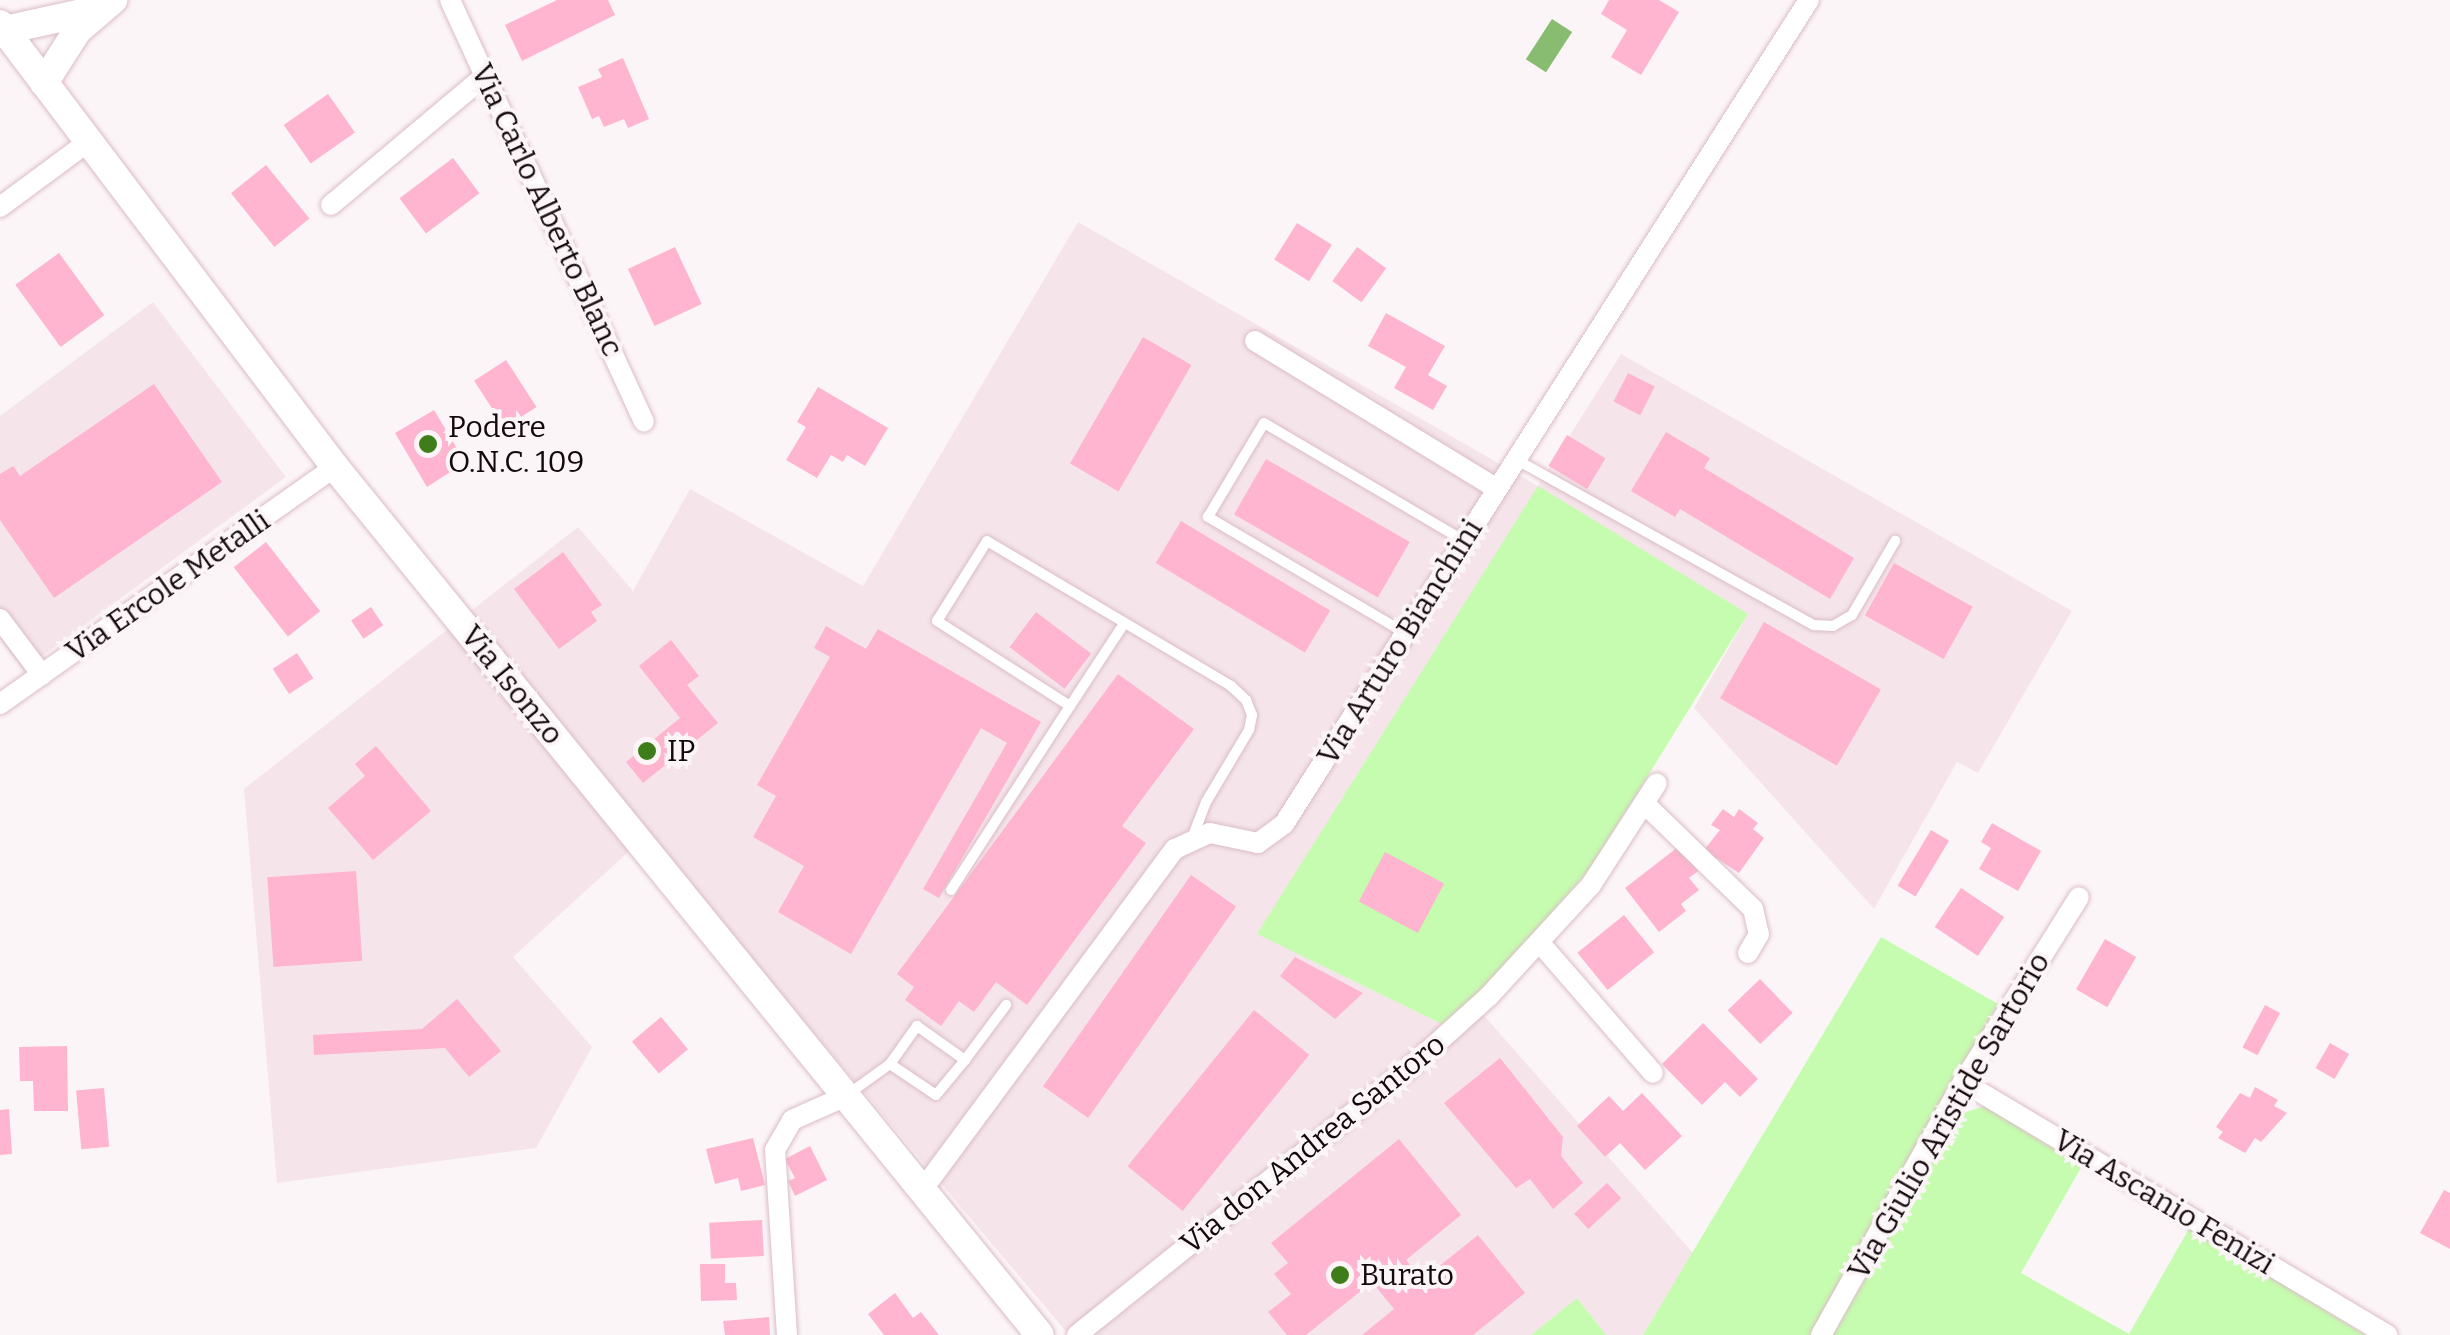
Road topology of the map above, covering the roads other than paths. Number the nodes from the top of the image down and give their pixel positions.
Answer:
1 (450, 0) edge
2 (1809, 0) edge
3 (105, 5) edge
4 (2, 27) edge
5 (486, 75) junction
6 (44, 82) junction
7 (88, 142) junction
8 (331, 206) dead end
9 (0, 208) edge
10 (1255, 341) dead end
11 (644, 421) dead end
12 (1516, 460) junction
13 (335, 467) junction
14 (1497, 489) junction
15 (1464, 541) junction
16 (1895, 542) dead end
17 (0, 619) edge
18 (1123, 625) junction
19 (1406, 633) junction
20 (42, 675) junction
21 (0, 704) edge
22 (1070, 706) junction
23 (1658, 782) dead end
24 (1645, 804) junction
25 (1192, 838) junction
26 (951, 890) dead end
27 (2079, 897) dead end
28 (1540, 943) junction
29 (1748, 953) dead end
30 (1006, 1005) dead end
31 (965, 1060) junction
32 (890, 1064) junction
33 (1653, 1073) dead end
34 (1963, 1082) junction
35 (846, 1096) junction
36 (923, 1189) junction
37 (2378, 1331) edge
38 (787, 1335) edge
39 (1040, 1335) edge
40 (1077, 1335) edge
41 (1821, 1335) edge

1 - 5 street, Via Carlo Alberto Blanc
2 - 12 street, Via Arturo Bianchini
3 - 4 main road
3 - 6 main road
4 - 6 main road, Via Isonzo
5 - 8 street
5 - 11 street, Via Carlo Alberto Blanc
6 - 7 main road, Via Isonzo
7 - 9 street
7 - 13 main road, Via Isonzo
10 - 14 street
12 - 14 street, Via Arturo Bianchini
12 - 16 lane
13 - 20 street, Via Ercole Metalli
13 - 35 main road, Via Isonzo
14 - 15 street, Via Arturo Bianchini
15 - 19 street, Via Arturo Bianchini
15 - 19 lane
17 - 20 street
18 - 22 lane
18 - 22 lane
18 - 25 lane
19 - 25 street, Via Arturo Bianchini
20 - 21 street, Via Ercole Metalli
22 - 26 lane
23 - 24 street, Via don Andrea Santoro
24 - 28 street, Via don Andrea Santoro
24 - 29 street
25 - 36 street
27 - 34 street, Via Giulio Aristide Sartorio
28 - 33 street
28 - 40 street, Via don Andrea Santoro
30 - 31 lane
31 - 32 lane
31 - 32 lane
32 - 35 lane
34 - 37 street, Via Ascanio Fenizi
34 - 41 street, Via Giulio Aristide Sartorio
35 - 36 main road, Via Isonzo
35 - 38 street
36 - 39 main road, Via Isonzo

